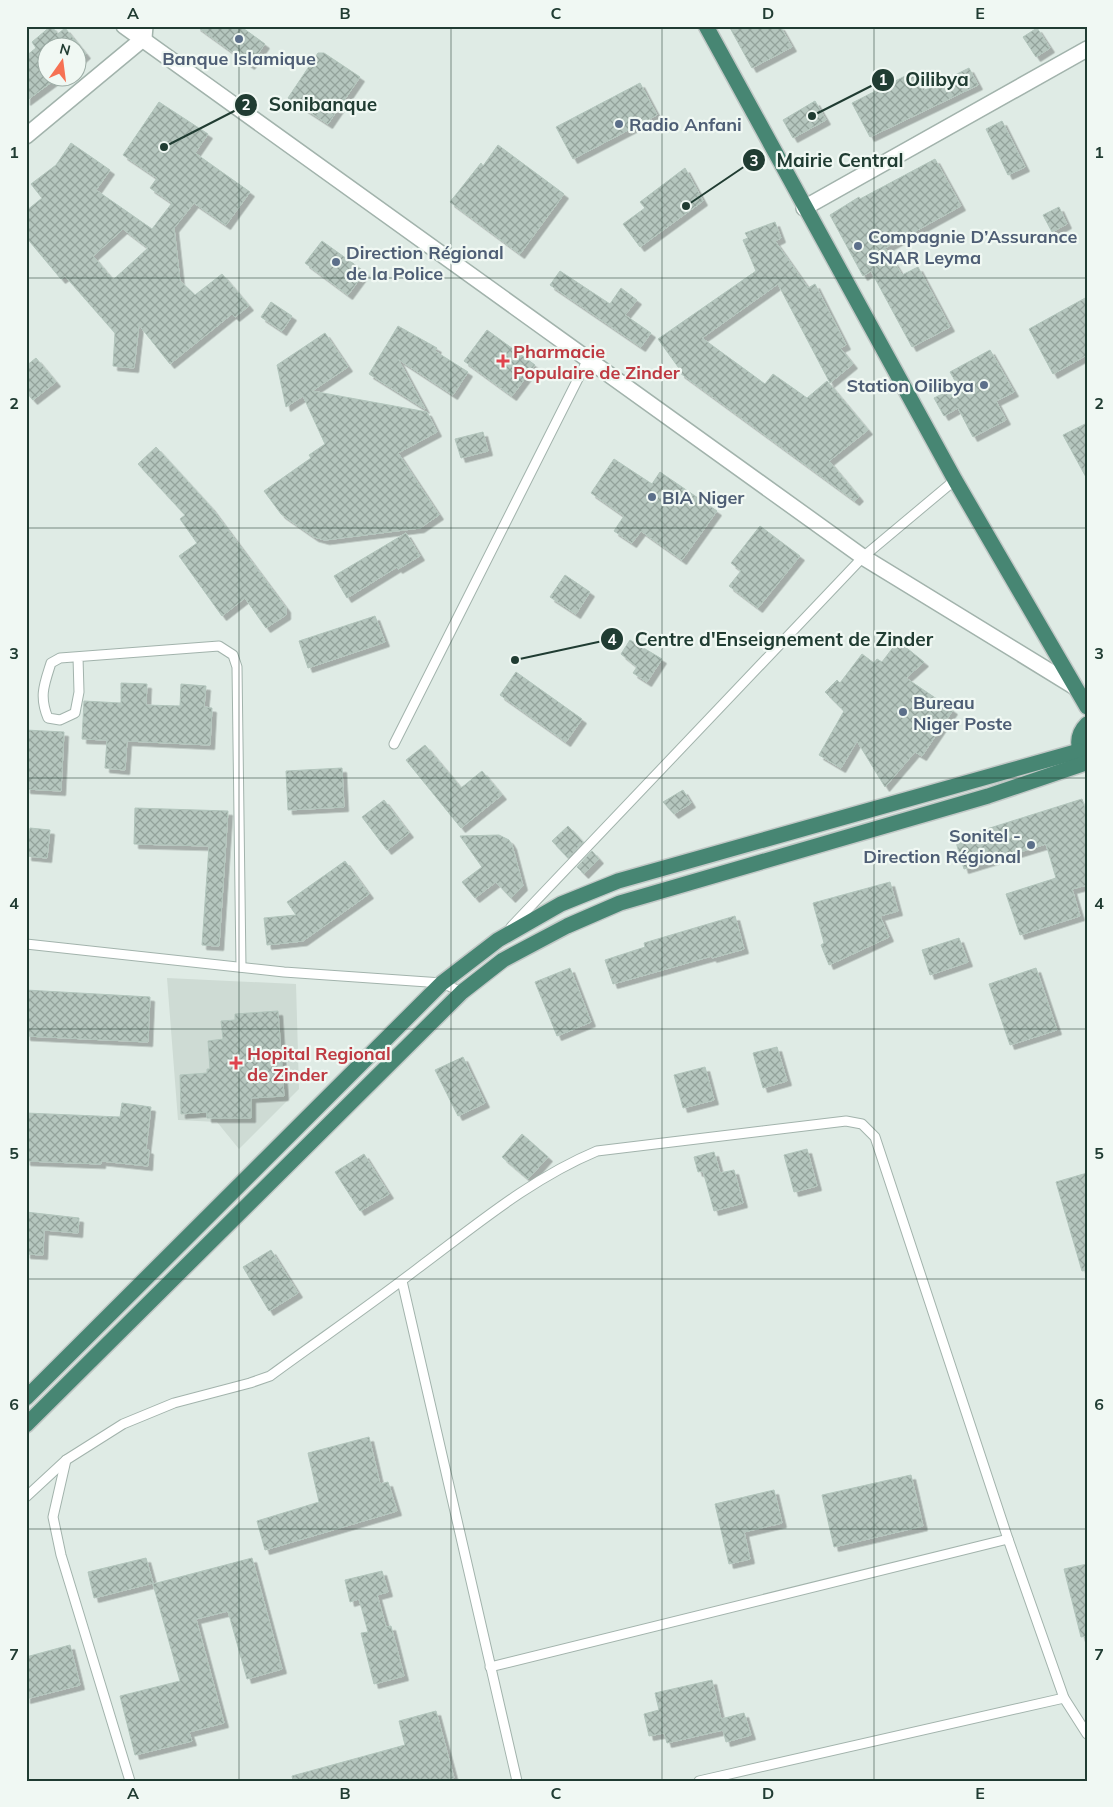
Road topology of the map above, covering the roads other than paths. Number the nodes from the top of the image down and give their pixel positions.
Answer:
1 (124, 26) edge
2 (706, 26) edge
3 (144, 32) edge
4 (1087, 49) edge
5 (26, 136) edge
6 (804, 208) junction
7 (588, 359) junction
8 (955, 480) junction
9 (863, 557) junction
10 (78, 657) junction
11 (1075, 688) junction
12 (1087, 707) edge
13 (1087, 724) edge
14 (394, 744) dead end
15 (1084, 759) edge
16 (498, 940) junction
17 (26, 944) edge
18 (241, 967) junction
19 (442, 983) junction
20 (462, 992) junction
21 (402, 1281) junction
22 (26, 1398) edge
23 (26, 1425) edge
24 (66, 1460) junction
25 (26, 1497) edge
26 (1008, 1539) junction
27 (490, 1666) junction
28 (1064, 1698) junction
29 (1087, 1734) edge
30 (130, 1781) edge
31 (517, 1781) edge
32 (700, 1781) edge

1 - 3 street
2 - 6 highway
3 - 5 street
3 - 7 street
4 - 6 street
6 - 8 highway
7 - 9 street
7 - 14 lane
8 - 9 lane
8 - 11 highway
9 - 11 street
9 - 16 lane
10 - 10 lane
10 - 18 lane
11 - 12 highway
13 - 15 highway
15 - 16 highway
15 - 20 highway
16 - 19 highway
17 - 18 lane
18 - 19 lane
19 - 20 lane
19 - 22 highway
20 - 23 highway
21 - 24 lane
21 - 26 lane
21 - 27 lane
24 - 25 lane
24 - 30 lane
26 - 27 lane
26 - 28 lane
27 - 31 lane
28 - 29 lane
28 - 32 lane

